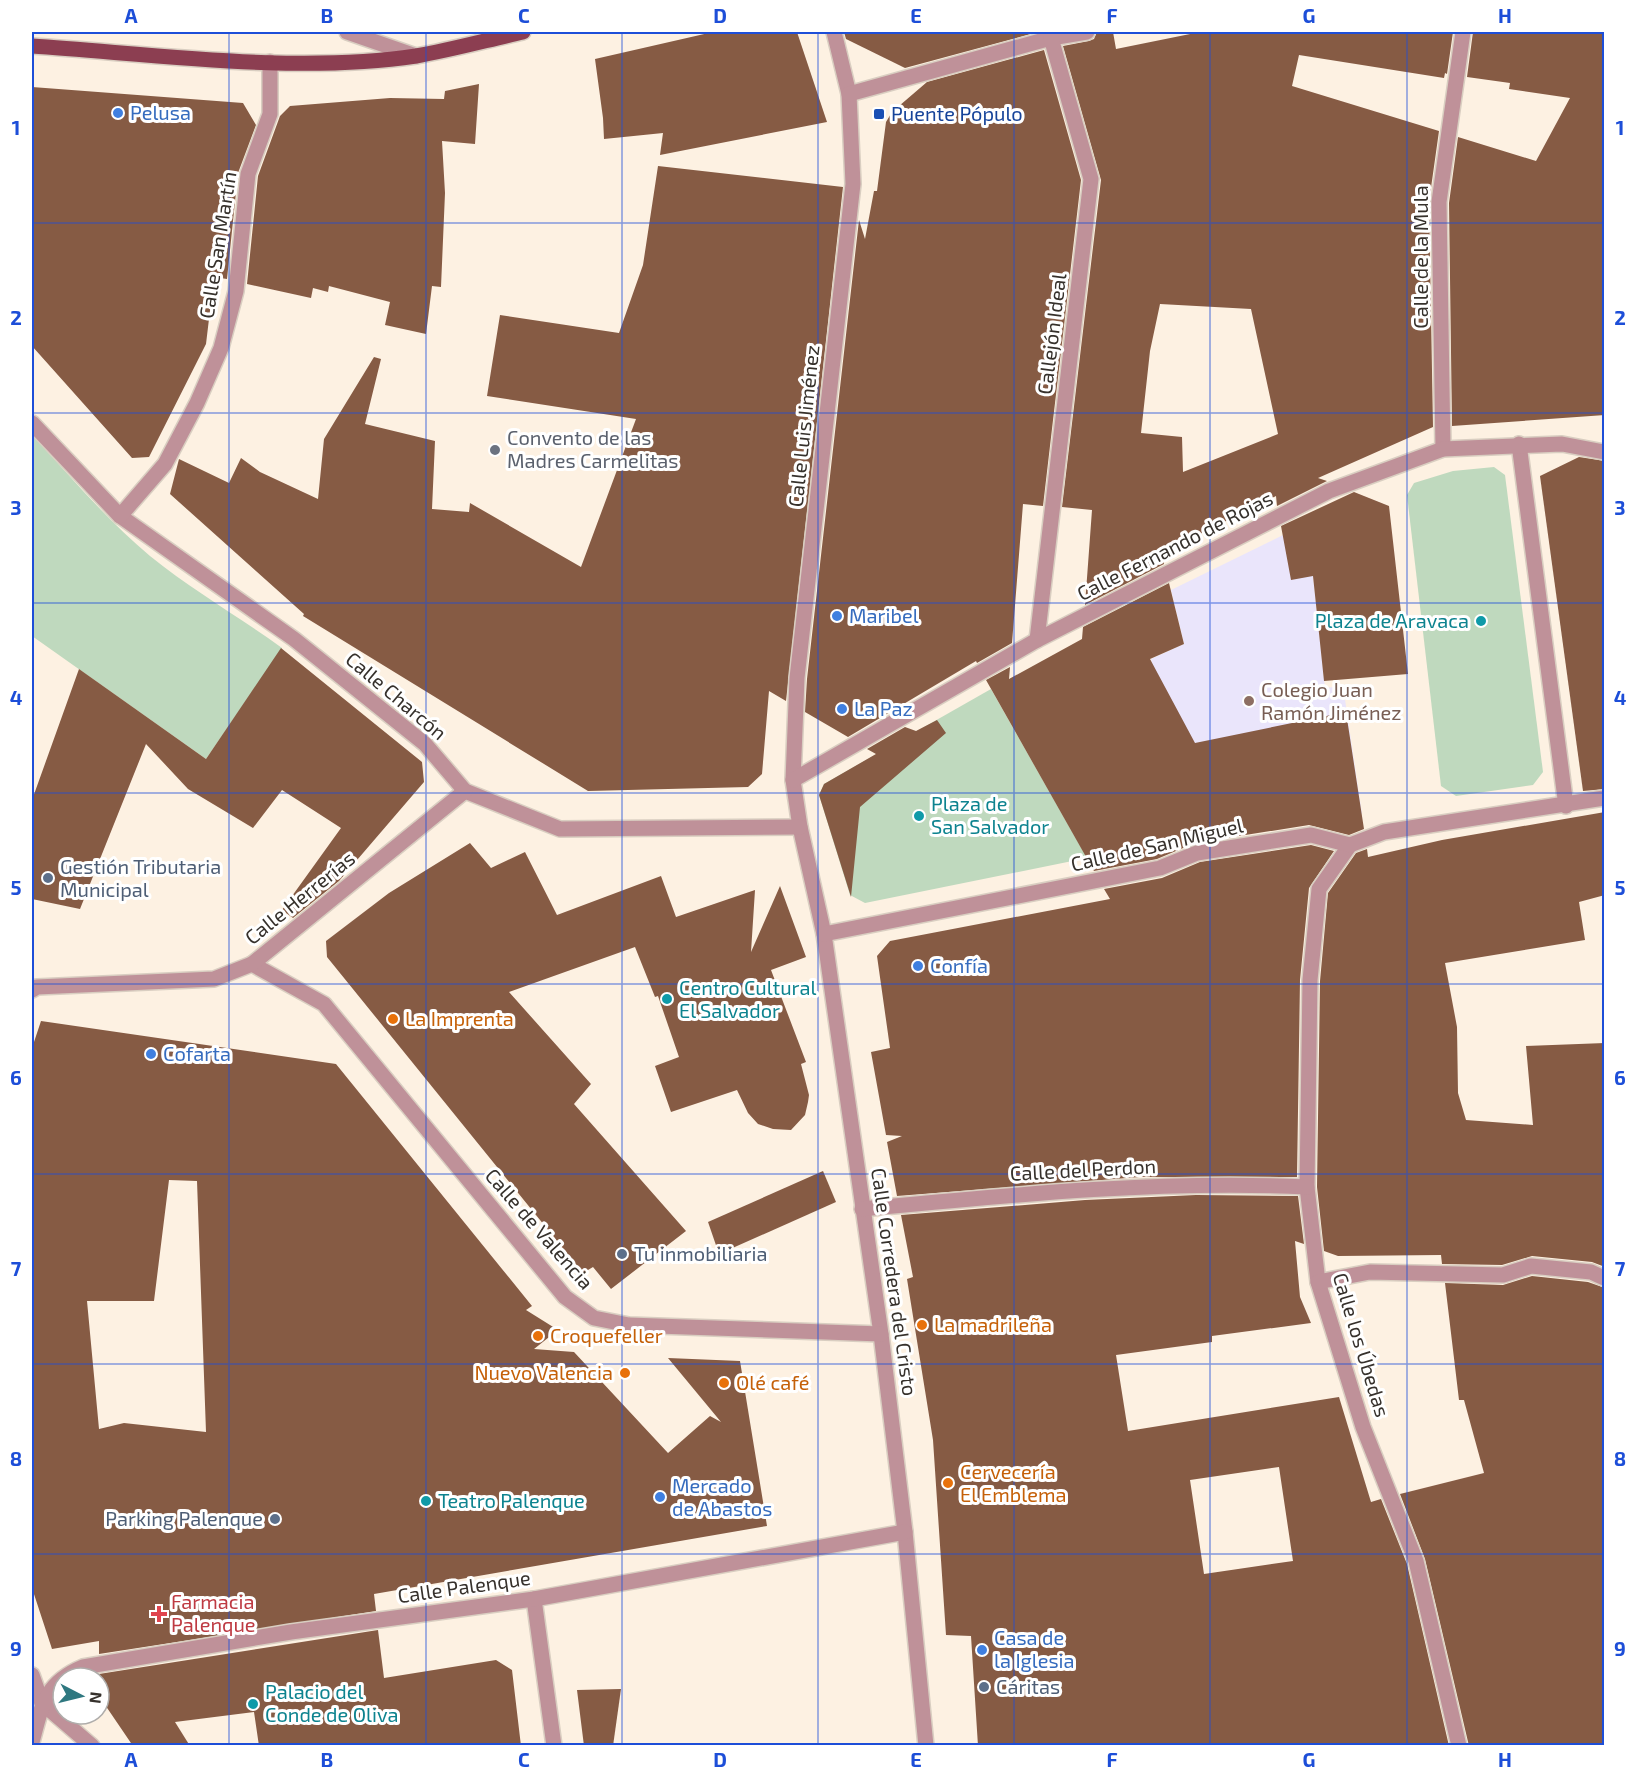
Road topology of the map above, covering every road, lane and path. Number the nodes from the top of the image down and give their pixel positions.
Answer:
1 (347, 32) edge
2 (523, 32) edge
3 (834, 32) edge
4 (1087, 32) edge
5 (1463, 32) edge
6 (1051, 38) junction
7 (32, 46) edge
8 (416, 56) junction
9 (270, 62) junction
10 (849, 94) junction
11 (32, 423) edge
12 (1519, 444) junction
13 (1443, 449) junction
14 (1605, 452) edge
15 (120, 516) junction
16 (1037, 640) junction
17 (793, 780) junction
18 (465, 791) junction
19 (1605, 798) edge
20 (1566, 806) junction
21 (800, 827) junction
22 (1350, 845) junction
23 (824, 934) junction
24 (252, 964) junction
25 (32, 990) edge
26 (1307, 1187) junction
27 (862, 1209) junction
28 (1605, 1278) edge
29 (1318, 1282) junction
30 (881, 1334) junction
31 (906, 1532) junction
32 (534, 1599) junction
33 (32, 1675) edge
34 (37, 1702) edge
35 (32, 1742) edge
36 (92, 1746) edge
37 (554, 1746) edge
38 (926, 1746) edge
39 (1459, 1746) edge

1 - 8 street
2 - 8 main road
3 - 10 street, Calle Luis Jiménez
4 - 6 street
5 - 13 street, Calle de la Mula
6 - 10 street
6 - 16 street, Callejón Ideal
7 - 9 main road
8 - 9 main road
9 - 15 street, Calle San Martín
10 - 17 street, Calle Luis Jiménez
11 - 15 street, Calle Charcón
12 - 13 street, Calle Fernando de Rojas
12 - 14 street, Calle Fernando de Rojas
12 - 20 street
13 - 16 street, Calle Fernando de Rojas
15 - 18 street, Calle Charcón
16 - 17 street, Calle Fernando de Rojas
17 - 21 street, Calle Luis Jiménez
18 - 21 street, Calle Charcón
18 - 24 street, Calle Herrerías
19 - 20 street
20 - 22 street
21 - 23 street, Calle Corredera del Cristo
22 - 23 street, Calle de San Miguel
22 - 26 street, Calle los Úbedas
23 - 27 street, Calle Corredera del Cristo
24 - 25 street, Calle Herrerías
24 - 30 street, Calle de Valencia
26 - 27 street, Calle del Perdon
26 - 29 street, Calle los Úbedas
27 - 30 street, Calle Corredera del Cristo
28 - 29 street
29 - 39 street, Calle los Úbedas
30 - 31 street, Calle Corredera del Cristo
31 - 32 street, Calle Palenque
31 - 38 street, Calle Corredera del Cristo
32 - 34 street, Calle Palenque
32 - 37 street
33 - 34 street
34 - 35 street
34 - 36 street

